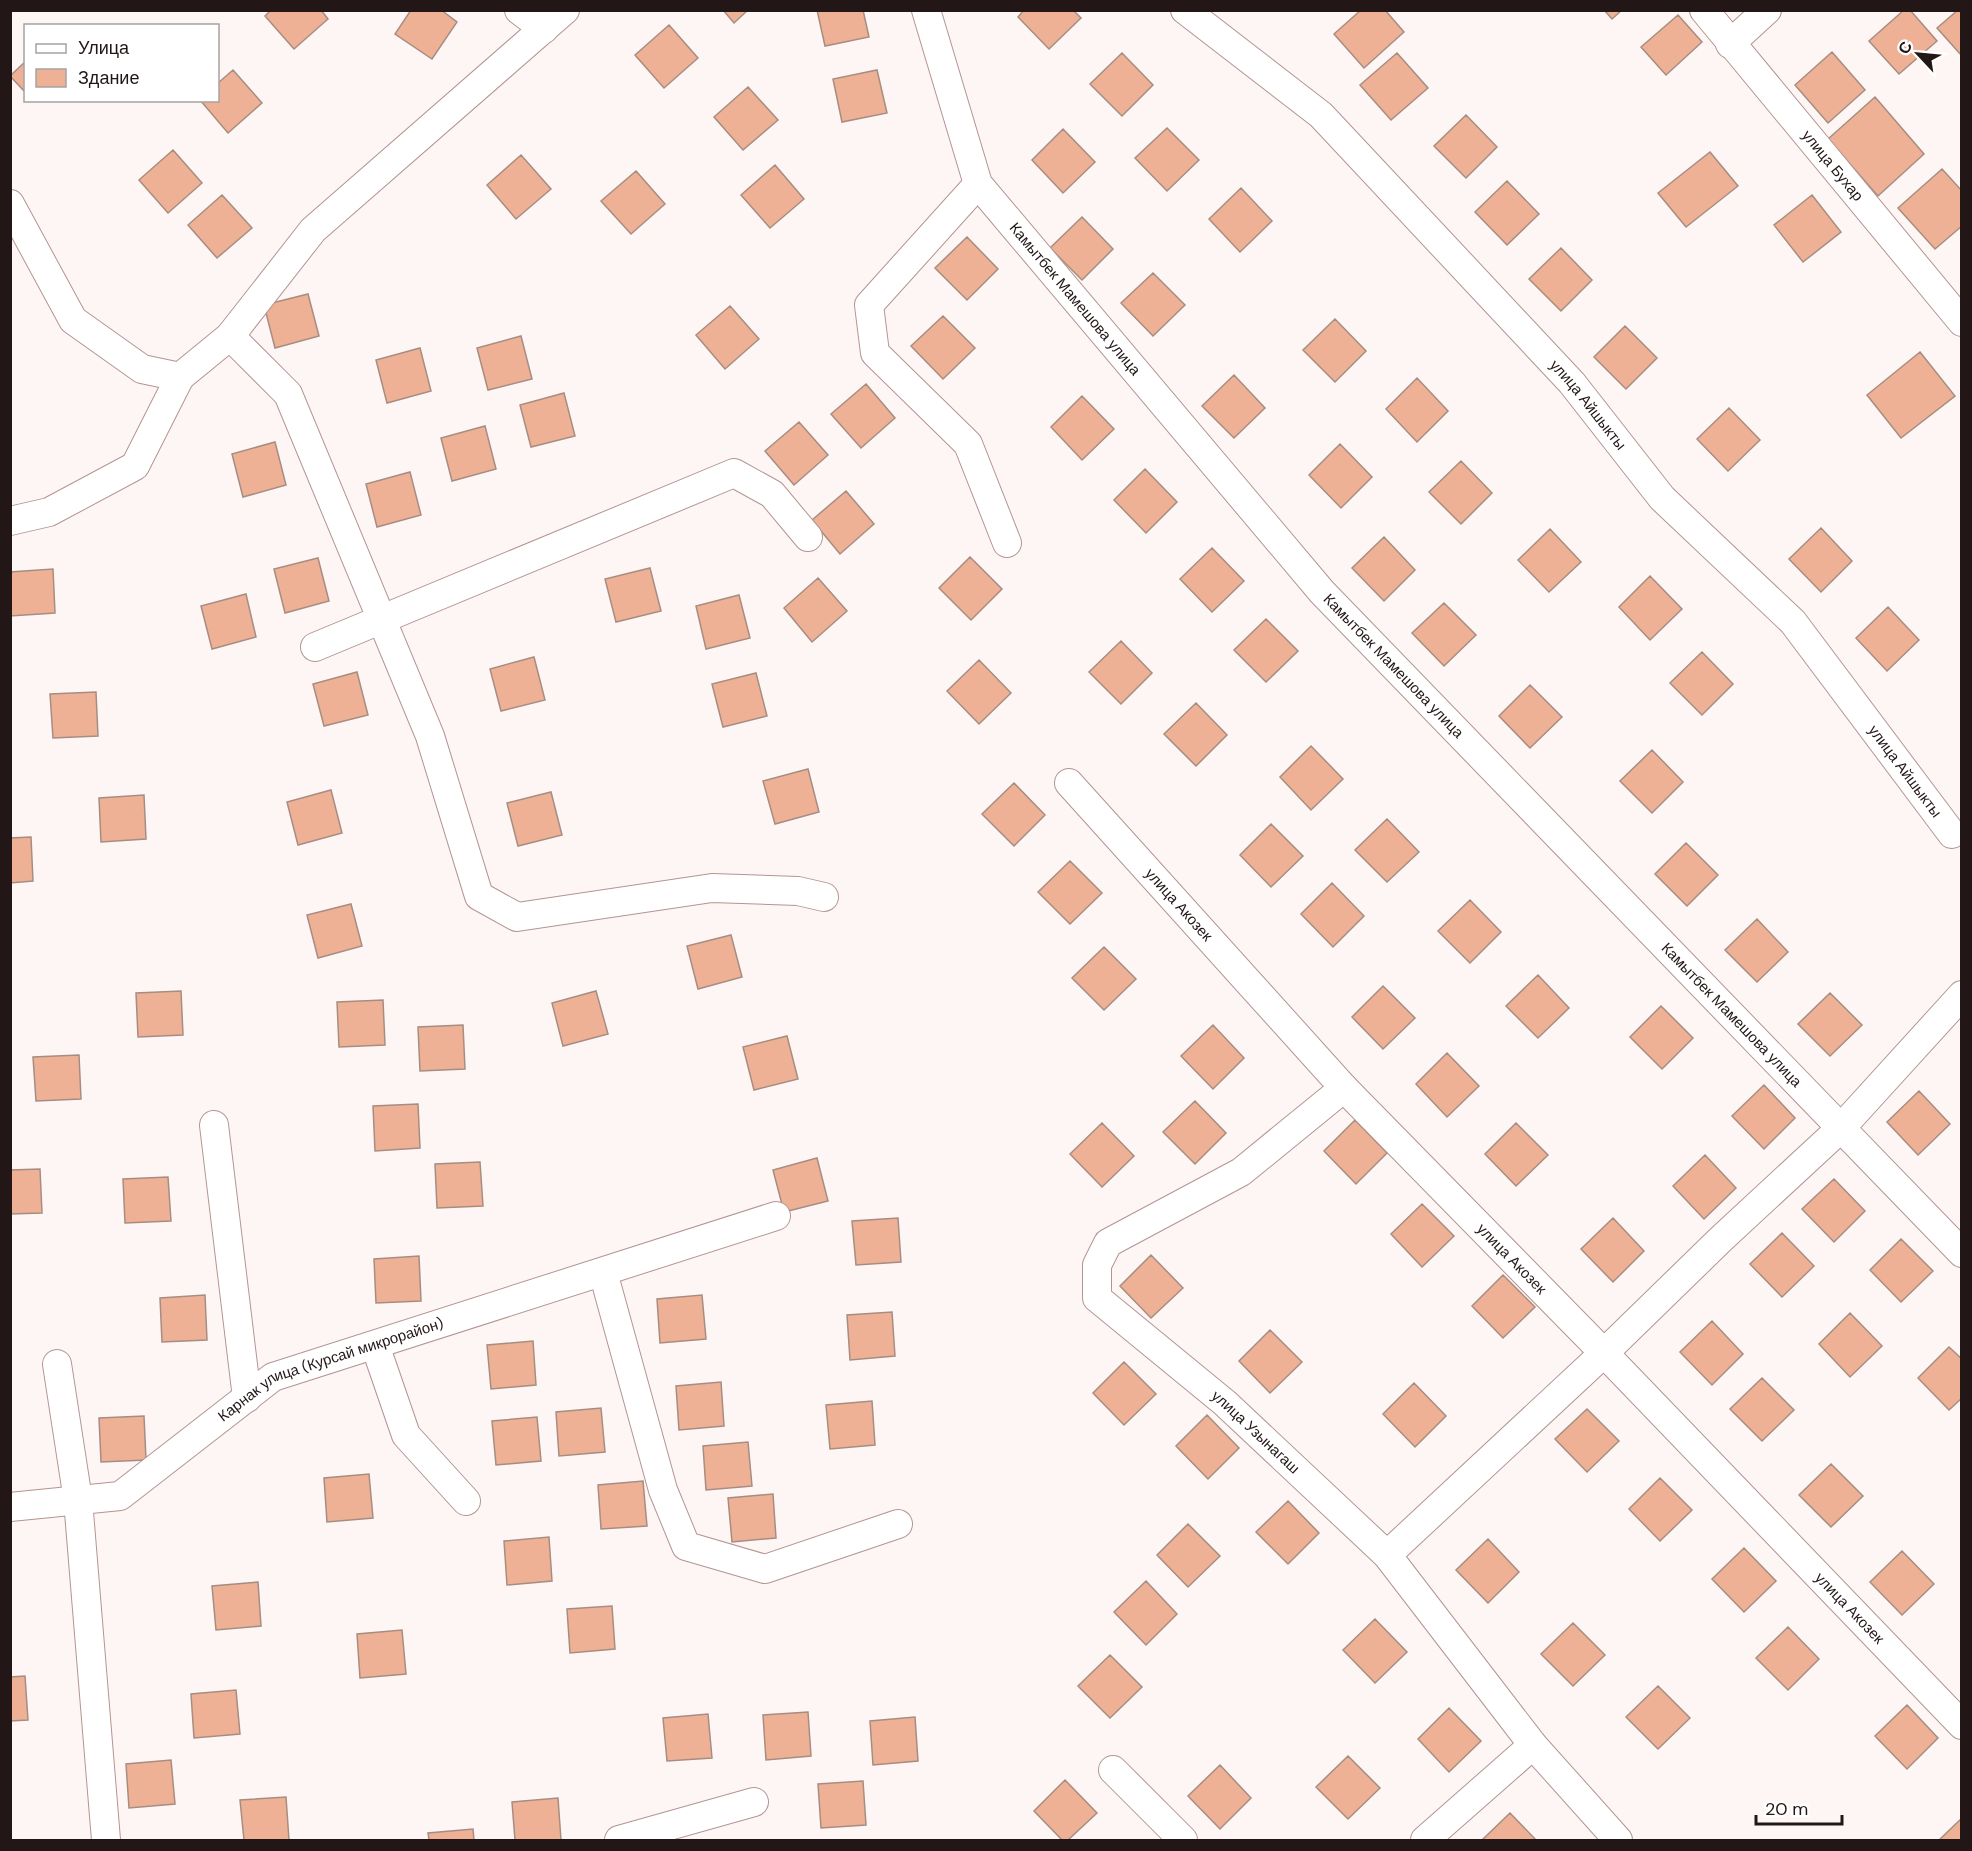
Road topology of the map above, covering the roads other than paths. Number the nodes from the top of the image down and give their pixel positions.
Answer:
1 (519, 10) edge
2 (926, 10) edge
3 (1185, 10) edge
4 (1704, 10) edge
5 (1767, 10) edge
6 (555, 20) edge
7 (1730, 44) junction
8 (978, 184) junction
9 (10, 204) edge
10 (1962, 322) edge
11 (230, 336) junction
12 (180, 377) junction
13 (10, 521) edge
14 (808, 537) dead end
15 (1007, 543) dead end
16 (381, 620) junction
17 (315, 646) dead end
18 (1069, 783) dead end
19 (1952, 834) dead end
20 (824, 897) dead end
21 (1962, 995) edge
22 (1344, 1088) junction
23 (214, 1125) dead end
24 (1841, 1128) junction
25 (776, 1216) dead end
26 (1962, 1253) edge
27 (603, 1272) junction
28 (375, 1345) junction
29 (1604, 1353) junction
30 (57, 1364) dead end
31 (247, 1398) junction
32 (78, 1500) junction
33 (466, 1501) dead end
34 (10, 1507) edge
35 (898, 1524) dead end
36 (1387, 1555) junction
37 (1962, 1725) edge
38 (1533, 1745) junction
39 (1113, 1770) dead end
40 (754, 1802) dead end
41 (106, 1840) edge
42 (619, 1840) edge
43 (1183, 1840) edge
44 (1425, 1840) edge
45 (1618, 1840) edge

1 - 6 street
2 - 8 street, Камытбек Мамешова улица
3 - 19 street, улица Айшыкты
4 - 7 street, улица Бухар
5 - 7 street
6 - 11 street
7 - 10 street, улица Бухар
8 - 15 street
8 - 24 street, Камытбек Мамешова улица
9 - 12 street
11 - 12 street
11 - 16 street
12 - 13 street
14 - 16 street
16 - 17 street
16 - 20 street
18 - 22 street, улица Акозек
21 - 24 street
22 - 29 street, улица Акозек
22 - 36 street, улица Узынагаш
23 - 31 street
24 - 26 street, Камытбек Мамешова улица
24 - 29 street
25 - 27 street, Карнак улица (Курсай микрорайон)
27 - 28 street, Карнак улица (Курсай микрорайон)
27 - 35 street
28 - 31 street, Карнак улица (Курсай микрорайон)
28 - 33 street
29 - 36 street
29 - 37 street, улица Акозек
30 - 32 street
31 - 32 street, Карнак улица (Курсай микрорайон)
32 - 34 street, Карнак улица (Курсай микрорайон)
32 - 41 street
36 - 38 street, улица Узынагаш
38 - 44 street
38 - 45 street, улица Узынагаш
39 - 43 street
40 - 42 street

